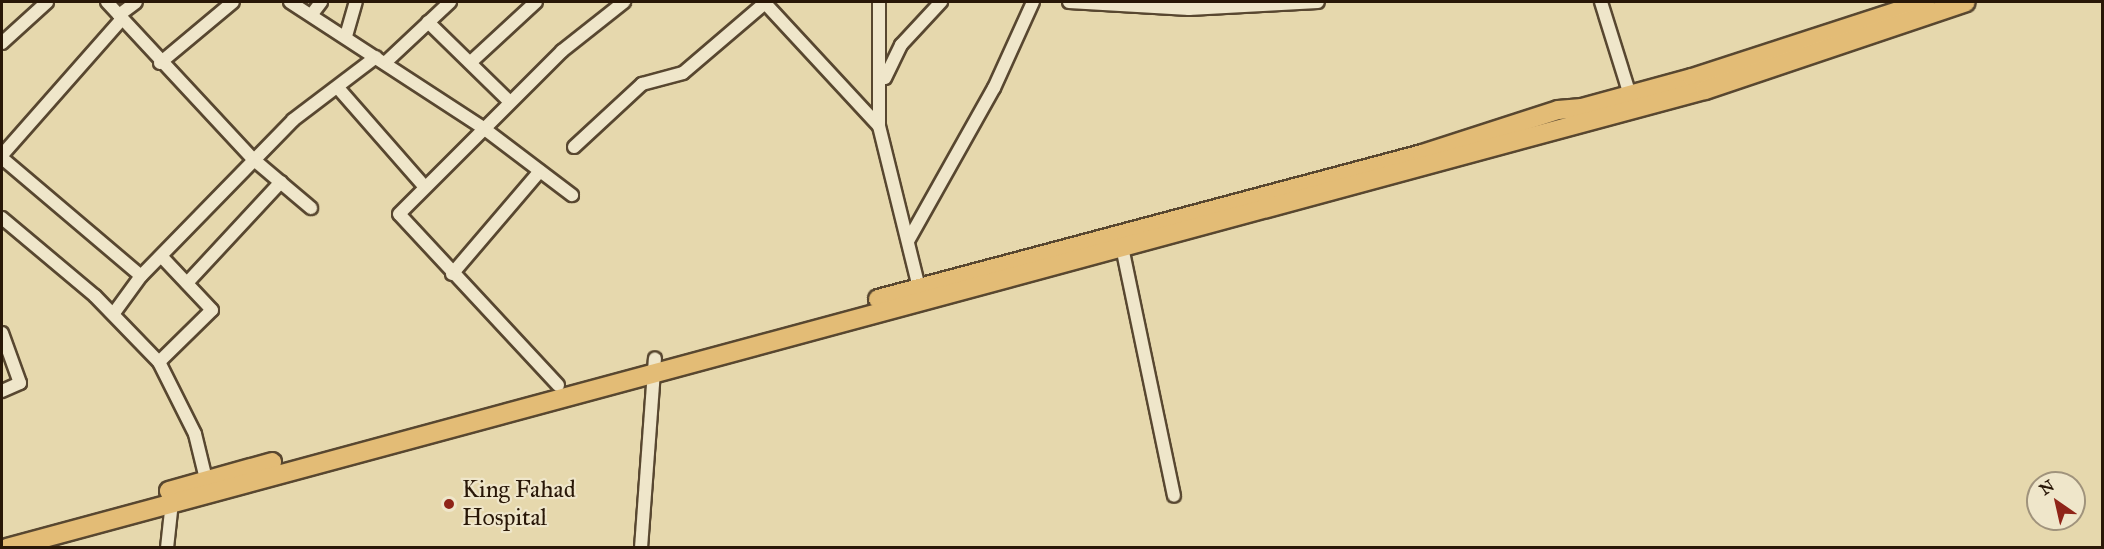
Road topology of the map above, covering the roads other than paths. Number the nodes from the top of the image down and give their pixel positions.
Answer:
1 (47, 2) edge
2 (106, 2) edge
3 (136, 2) edge
4 (233, 2) edge
5 (290, 2) edge
6 (321, 2) edge
7 (354, 2) edge
8 (450, 2) edge
9 (536, 2) edge
10 (624, 2) edge
11 (764, 2) edge
12 (879, 2) edge
13 (941, 2) edge
14 (1033, 2) edge
15 (1069, 2) edge
16 (1318, 2) edge
17 (1601, 2) edge
18 (1926, 2) edge
19 (1966, 2) edge
20 (312, 14) junction
21 (120, 17) junction
22 (428, 22) junction
23 (346, 36) junction
24 (2, 43) edge
25 (381, 60) junction
26 (472, 61) junction
27 (160, 63) junction
28 (339, 89) junction
29 (881, 91) junction
30 (1630, 95) junction
31 (508, 101) junction
32 (879, 126) junction
33 (482, 127) junction
34 (574, 147) dead end
35 (2, 157) edge
36 (254, 159) junction
37 (540, 171) junction
38 (281, 182) junction
39 (424, 186) junction
40 (572, 195) dead end
41 (311, 208) dead end
42 (2, 218) edge
43 (908, 241) junction
44 (1122, 248) junction
45 (161, 256) junction
46 (452, 274) junction
47 (141, 276) junction
48 (187, 283) junction
49 (919, 288) junction
50 (114, 313) junction
51 (2, 333) edge
52 (159, 362) junction
53 (655, 365) junction
54 (558, 385) junction
55 (2, 391) edge
56 (206, 479) junction
57 (1174, 496) dead end
58 (172, 502) junction
59 (2, 536) edge
60 (36, 544) edge
61 (7, 548) edge
62 (167, 548) edge
63 (641, 548) edge

1 - 24 street
2 - 21 street
3 - 21 street
4 - 27 street
5 - 20 street
6 - 20 street
7 - 23 street
8 - 22 street
9 - 26 street
10 - 31 street
11 - 32 street
11 - 34 street
12 - 29 street
13 - 29 street
14 - 43 street
15 - 16 street
17 - 30 street
18 - 30 main road
19 - 44 main road
20 - 23 street
21 - 27 street
21 - 35 street
22 - 25 street
22 - 26 street
23 - 25 street
25 - 28 street
25 - 33 street
26 - 31 street
27 - 36 street
28 - 36 street
28 - 39 street
29 - 32 street
30 - 49 main road
31 - 33 street
32 - 43 street
33 - 37 street
33 - 39 street
35 - 47 street
36 - 38 street
36 - 45 street
37 - 40 street
37 - 46 street
38 - 41 street
38 - 48 street
39 - 46 street
42 - 50 street
43 - 49 street
44 - 53 main road
44 - 57 street
45 - 47 street
45 - 48 street
46 - 54 street
47 - 50 street
48 - 52 street
49 - 53 main road
50 - 52 street
51 - 55 street
52 - 56 street
53 - 54 main road
53 - 58 main road
53 - 63 street
54 - 56 main road
56 - 59 main road
58 - 60 main road
58 - 62 street
60 - 61 main road

